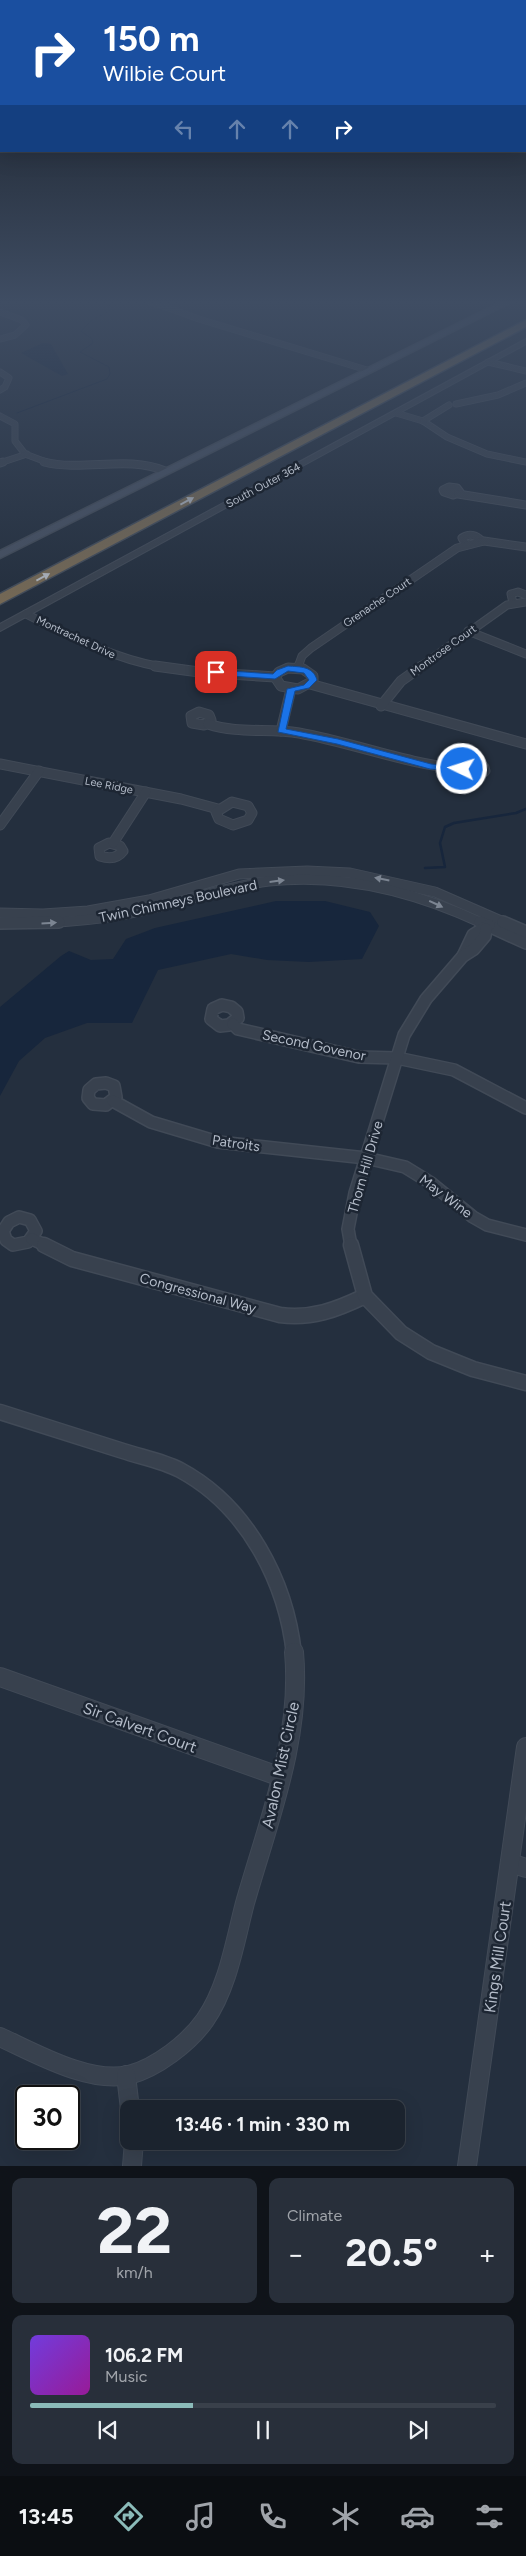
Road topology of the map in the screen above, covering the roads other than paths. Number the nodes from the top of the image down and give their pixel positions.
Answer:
1 (303, 402) edge
2 (376, 402) edge
3 (419, 402) edge
4 (465, 402) edge
5 (396, 414) junction
6 (0, 416) edge
7 (423, 422) junction
8 (27, 454) junction
9 (526, 462) edge
10 (0, 463) edge
11 (165, 471) junction
12 (458, 494) dead end
13 (526, 505) edge
14 (526, 547) edge
15 (0, 555) edge
16 (526, 595) edge
17 (0, 600) edge
18 (526, 602) edge
19 (513, 603) junction
20 (26, 614) junction
21 (0, 628) edge
22 (468, 632) junction
23 (526, 654) edge
24 (298, 668) junction
25 (275, 677) junction
26 (310, 684) junction
27 (291, 689) junction
28 (381, 706) junction
29 (208, 724) dead end
30 (282, 731) junction
31 (526, 744) edge
32 (0, 764) edge
33 (462, 769) dead end
34 (39, 771) junction
35 (146, 792) junction
36 (218, 809) dead end
37 (0, 825) edge
38 (113, 843) dead end
39 (0, 912) edge
40 (0, 922) edge
41 (489, 925) junction
42 (526, 932) edge
43 (526, 943) edge
44 (233, 1024) dead end
45 (397, 1058) junction
46 (113, 1101) dead end
47 (526, 1108) edge
48 (366, 1158) junction
49 (526, 1235) edge
50 (32, 1239) dead end
51 (365, 1296) junction
52 (526, 1383) edge
53 (0, 1412) edge
54 (0, 1677) edge
55 (526, 1747) edge
56 (281, 1777) junction
57 (518, 1866) edge
58 (0, 2037) edge
59 (126, 2075) junction
60 (129, 2100) edge
61 (133, 2150) edge
62 (132, 2166) edge
63 (467, 2166) edge

1 - 11 main road
17 -> 2 highway
3 - 5 street, South Outer 364
4 - 7 street
5 - 7 street
5 - 20 street, South Outer 364
6 - 8 street
7 - 9 street
8 - 10 street
8 - 11 street
11 - 15 main road
12 - 13 street
14 - 24 street, Grenache Court
16 - 19 street, Montrose Court
18 - 19 street, Montrose Court
19 - 22 street, Montrose Court
20 - 21 street, South Outer 364
20 - 25 street, Montrachet Drive
22 - 23 street
22 - 28 street, Montrose Court
24 - 25 street
24 - 26 street
25 - 27 street
26 - 27 street
26 - 28 street
27 - 30 street
28 - 31 street
29 - 30 street
30 - 33 street
32 - 34 street, Lee Ridge
34 - 35 street, Lee Ridge
34 - 37 street
35 - 36 street, Lee Ridge
35 - 38 street
41 -> 39 street, Twin Chimneys Boulevard
40 -> 41 street, Twin Chimneys Boulevard
41 - 42 street, Twin Chimneys Boulevard
41 - 43 street, Twin Chimneys Boulevard
41 - 45 street, Thorn Hill Drive
44 - 45 street, Second Govenor
45 - 47 street, Second Govenor
45 - 48 street, Thorn Hill Drive
46 - 48 street, Patroits
48 - 49 street, May Wine
48 - 51 street, Thorn Hill Drive
50 - 51 street, Congressional Way
51 - 52 street, Thorn Hill Drive
53 - 56 street, Avalon Mist Circle
54 - 56 street, Sir Calvert Court
55 - 57 street, Kings Mill Court
56 - 59 street, Avalon Mist Circle
57 - 63 street, Kings Mill Court
58 - 59 street, Avalon Mist Circle
59 - 60 street
61 - 62 street

